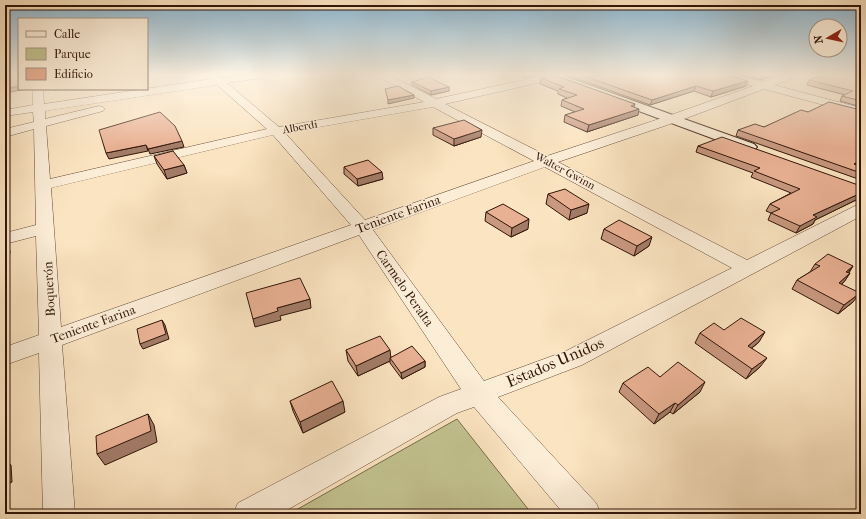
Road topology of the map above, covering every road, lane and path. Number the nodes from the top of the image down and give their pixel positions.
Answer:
1 (88, 99) edge
2 (88, 99) edge
3 (234, 99) edge
4 (428, 99) edge
5 (451, 99) edge
6 (619, 99) edge
7 (725, 99) edge
8 (815, 99) edge
9 (435, 103) junction
10 (39, 107) edge
11 (861, 112) edge
12 (5, 113) edge
13 (672, 119) junction
14 (276, 131) junction
15 (5, 133) edge
16 (759, 151) edge
17 (547, 162) junction
18 (42, 185) junction
19 (861, 209) edge
20 (362, 227) junction
21 (45, 228) junction
22 (5, 239) edge
23 (747, 268) junction
24 (51, 339) junction
25 (5, 356) edge
26 (478, 394) junction
27 (59, 514) edge
28 (249, 514) edge
29 (585, 514) edge

1 - 10 street
2 - 10 street
3 - 14 street, Carmelo Peralta
4 - 9 street, Walter Gwinn
5 - 9 street, Alberdi
6 - 13 main road
7 - 13 street, Teniente Farina
8 - 11 street
9 - 14 street, Alberdi
9 - 17 street, Walter Gwinn
10 - 12 street
10 - 15 street
10 - 18 street, Boquerón
13 - 16 main road
13 - 17 street, Teniente Farina
14 - 18 street, Alberdi
14 - 20 street, Carmelo Peralta
17 - 20 street, Teniente Farina
17 - 23 street, Walter Gwinn
18 - 21 street, Boquerón
19 - 23 street, Estados Unidos
20 - 24 street, Teniente Farina
20 - 26 street, Carmelo Peralta
21 - 22 street
21 - 24 street, Boquerón
23 - 26 street, Estados Unidos
24 - 25 street, Teniente Farina
24 - 27 street, Boquerón
26 - 28 street, Estados Unidos
26 - 29 street, Carmelo Peralta

